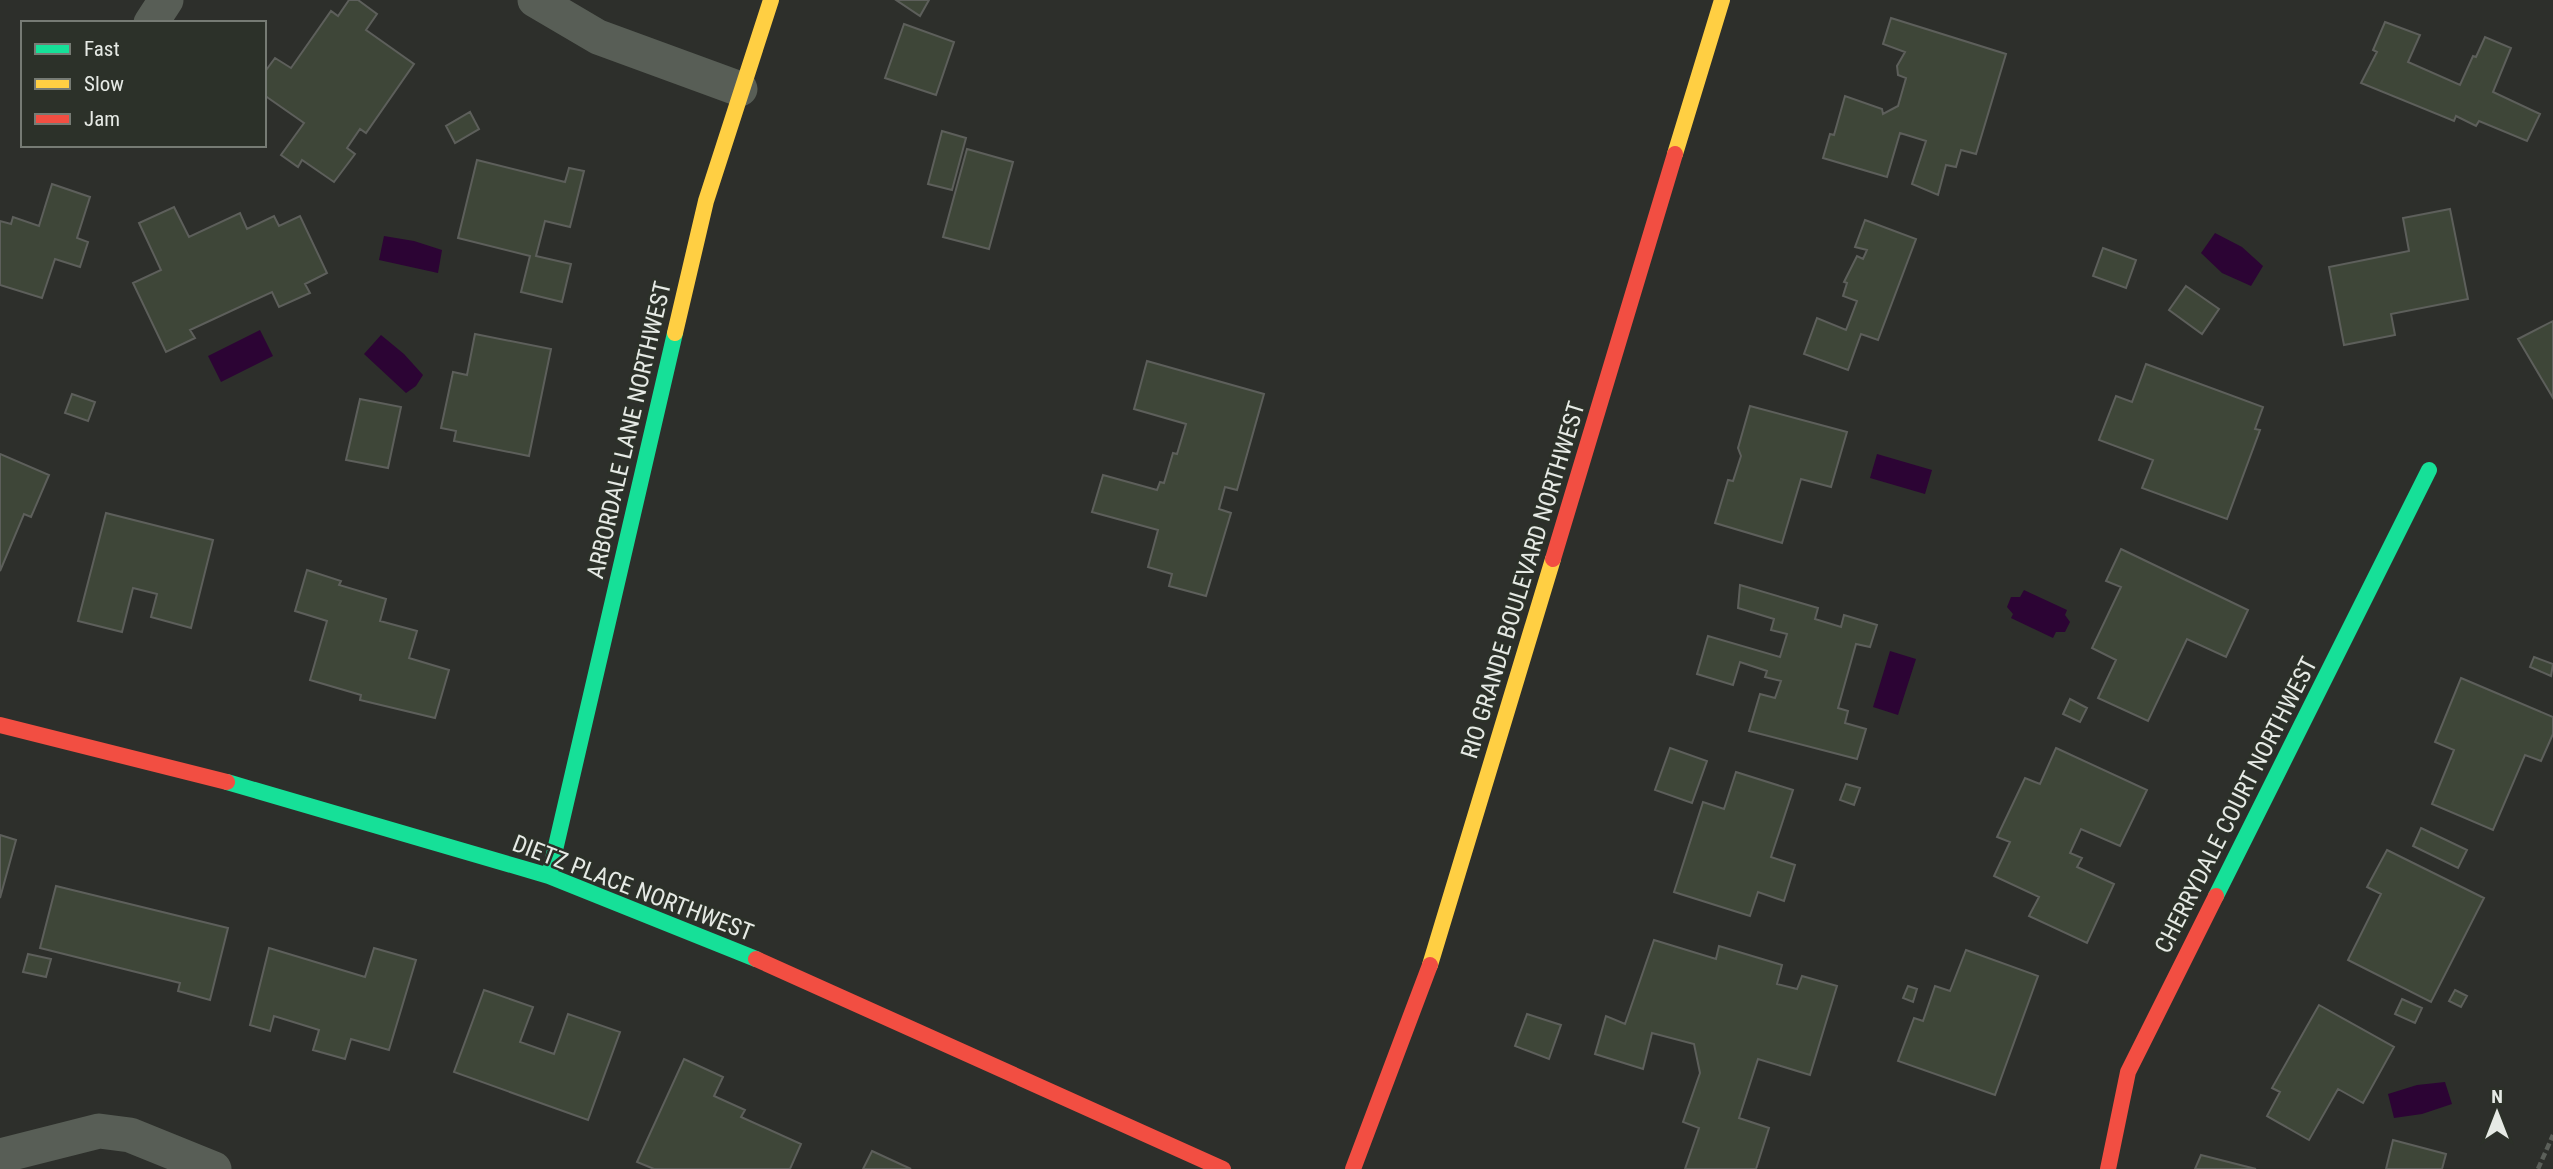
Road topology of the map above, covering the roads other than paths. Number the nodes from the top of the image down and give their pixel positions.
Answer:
1 (166, 0) edge
2 (535, 0) edge
3 (771, 0) edge
4 (1722, 0) edge
5 (151, 21) edge
6 (740, 89) junction
7 (2429, 470) dead end
8 (0, 725) edge
9 (549, 876) junction
10 (0, 1156) edge
11 (214, 1169) edge
12 (1223, 1169) edge
13 (1353, 1169) edge
14 (2108, 1169) edge

1 - 5 street
2 - 6 street
3 - 6 street, ARBORDALE LANE NORTHWEST
4 - 13 street, RIO GRANDE BOULEVARD NORTHWEST
6 - 9 street, ARBORDALE LANE NORTHWEST
7 - 14 street, CHERRYDALE COURT NORTHWEST
8 - 9 street, DIETZ PLACE NORTHWEST
9 - 12 street, DIETZ PLACE NORTHWEST
10 - 11 street

